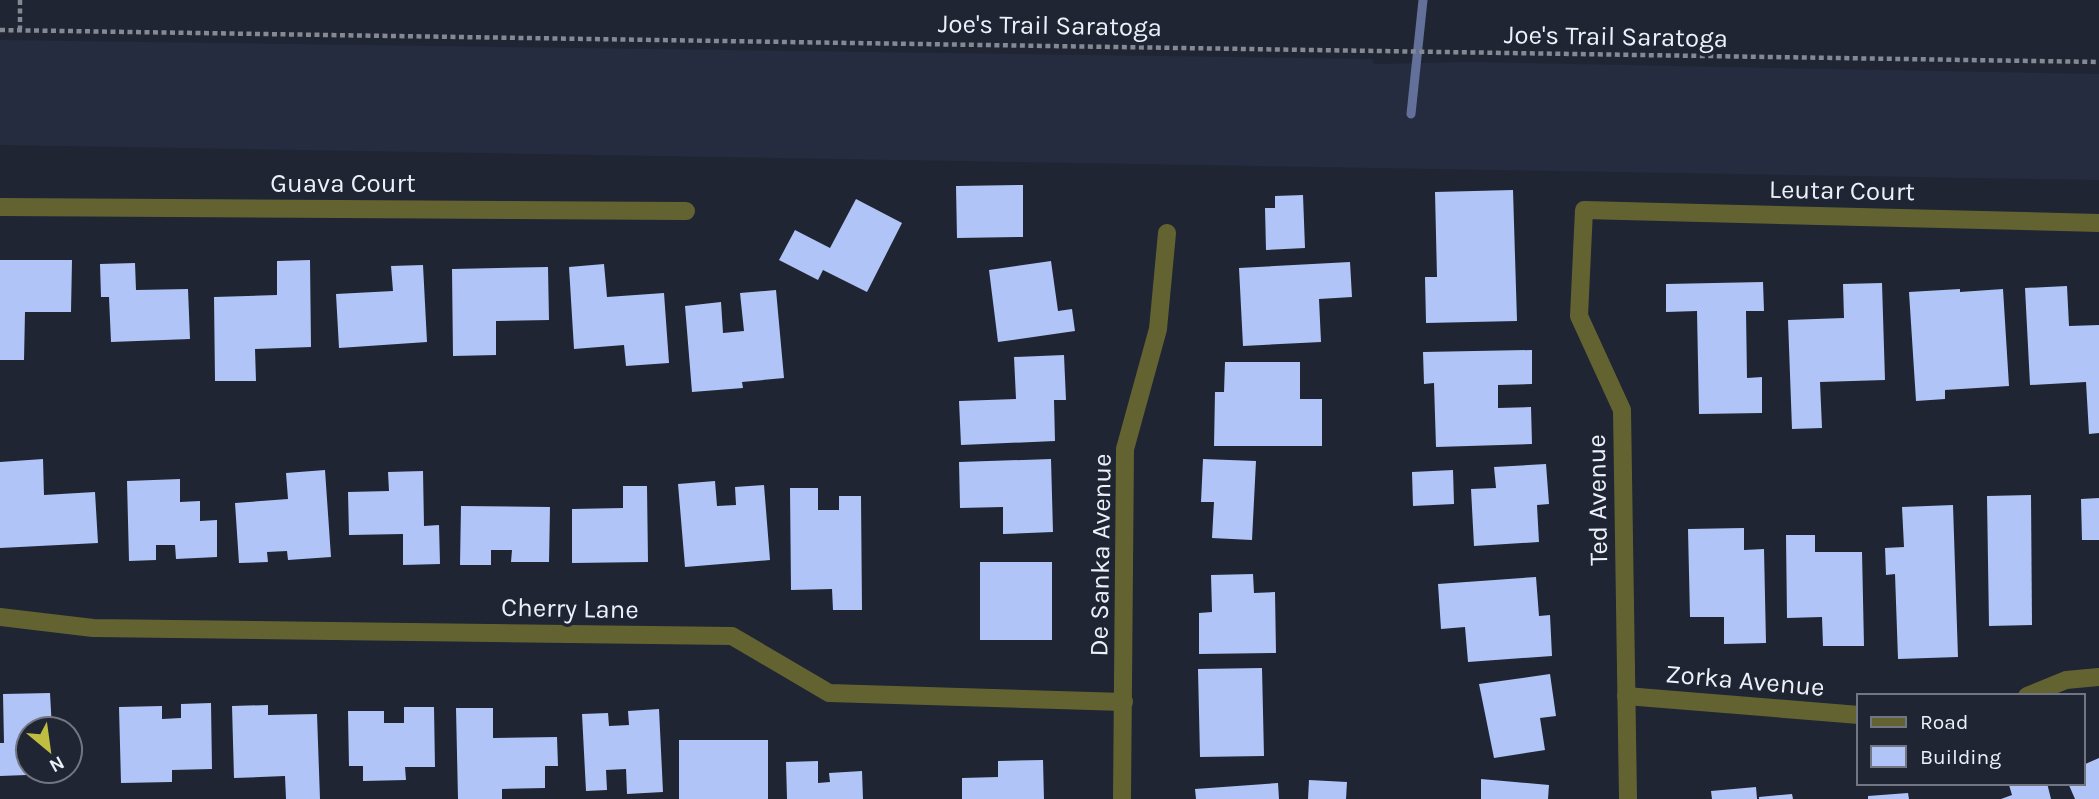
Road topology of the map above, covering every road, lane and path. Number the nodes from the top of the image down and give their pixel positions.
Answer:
1 (20, 0) edge
2 (20, 29) junction
3 (0, 30) edge
4 (2099, 62) edge
5 (0, 207) edge
6 (1584, 210) joint
7 (686, 211) dead end
8 (2099, 223) edge
9 (1167, 233) dead end
10 (0, 617) edge
11 (2099, 677) edge
12 (2032, 694) edge
13 (1626, 696) junction
14 (1124, 702) junction
15 (1857, 715) edge
16 (1122, 799) edge
17 (1628, 799) edge

1 - 2 path
2 - 3 path, Joe's Trail Saratoga
2 - 4 path, Joe's Trail Saratoga
5 - 7 street, Guava Court
6 - 8 street, Leutar Court
6 - 13 street, Ted Avenue
9 - 14 street, De Sanka Avenue
10 - 14 street, Cherry Lane
11 - 12 street
13 - 15 street, Zorka Avenue
13 - 17 street, Ted Avenue
14 - 16 street, De Sanka Avenue

